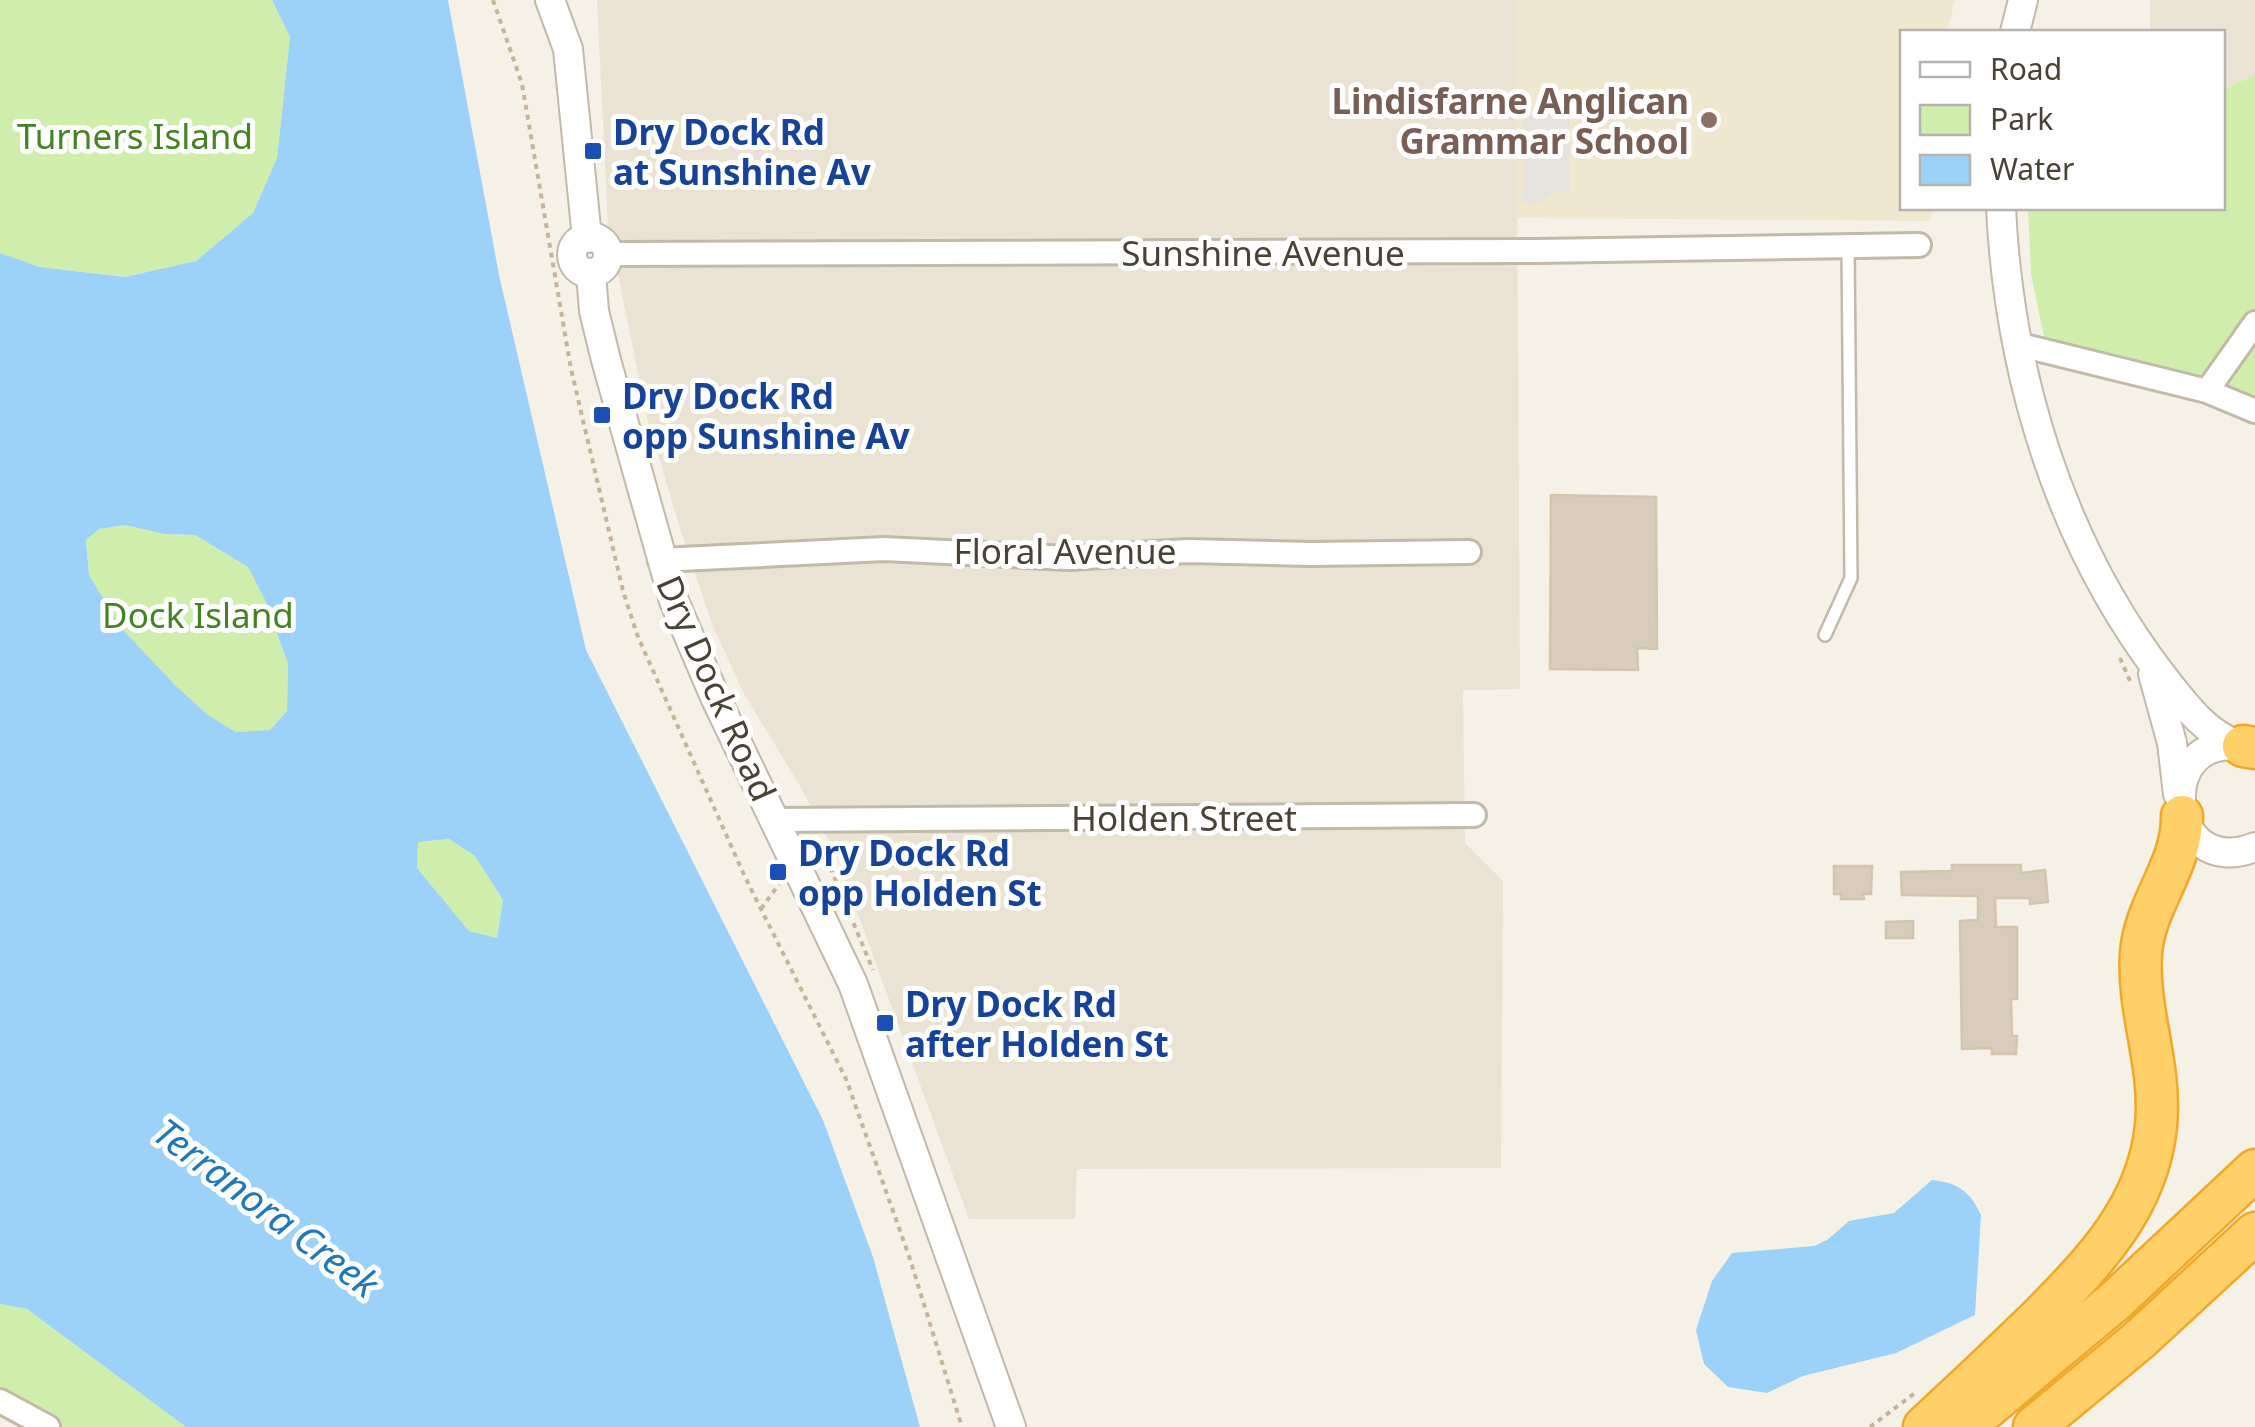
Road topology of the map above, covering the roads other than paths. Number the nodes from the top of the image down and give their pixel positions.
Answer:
1 (550, 0) edge
2 (2023, 0) edge
3 (2016, 30) edge
4 (2001, 210) edge
5 (1918, 245) dead end
6 (1848, 246) junction
7 (595, 255) junction
8 (2255, 324) edge
9 (2016, 344) junction
10 (2207, 391) junction
11 (2255, 411) edge
12 (1470, 552) dead end
13 (660, 560) junction
14 (1825, 635) dead end
15 (2130, 649) junction
16 (2248, 748) edge
17 (2181, 809) junction
18 (1474, 815) dead end
19 (775, 820) junction
20 (2255, 847) edge
21 (2255, 1170) edge
22 (2255, 1233) edge
23 (0, 1401) edge
24 (1920, 1410) edge
25 (48, 1427) edge
26 (1011, 1427) edge
27 (1964, 1427) edge
28 (2034, 1427) edge

1 - 7 street, Dry Dock Road
2 - 3 street
4 - 9 street
5 - 6 street, Sunshine Avenue
6 - 7 street, Sunshine Avenue
6 - 14 lane
7 - 13 street, Dry Dock Road
8 - 10 street
9 - 10 street
9 - 15 street
10 - 11 street
12 - 13 street, Floral Avenue
13 - 19 street, Dry Dock Road
15 - 16 street
15 - 17 street
16 - 17 street
17 - 20 street
17 - 24 highway
18 - 19 street, Holden Street
19 - 26 street, Dry Dock Road
21 - 27 highway
22 - 28 highway
23 - 25 street

